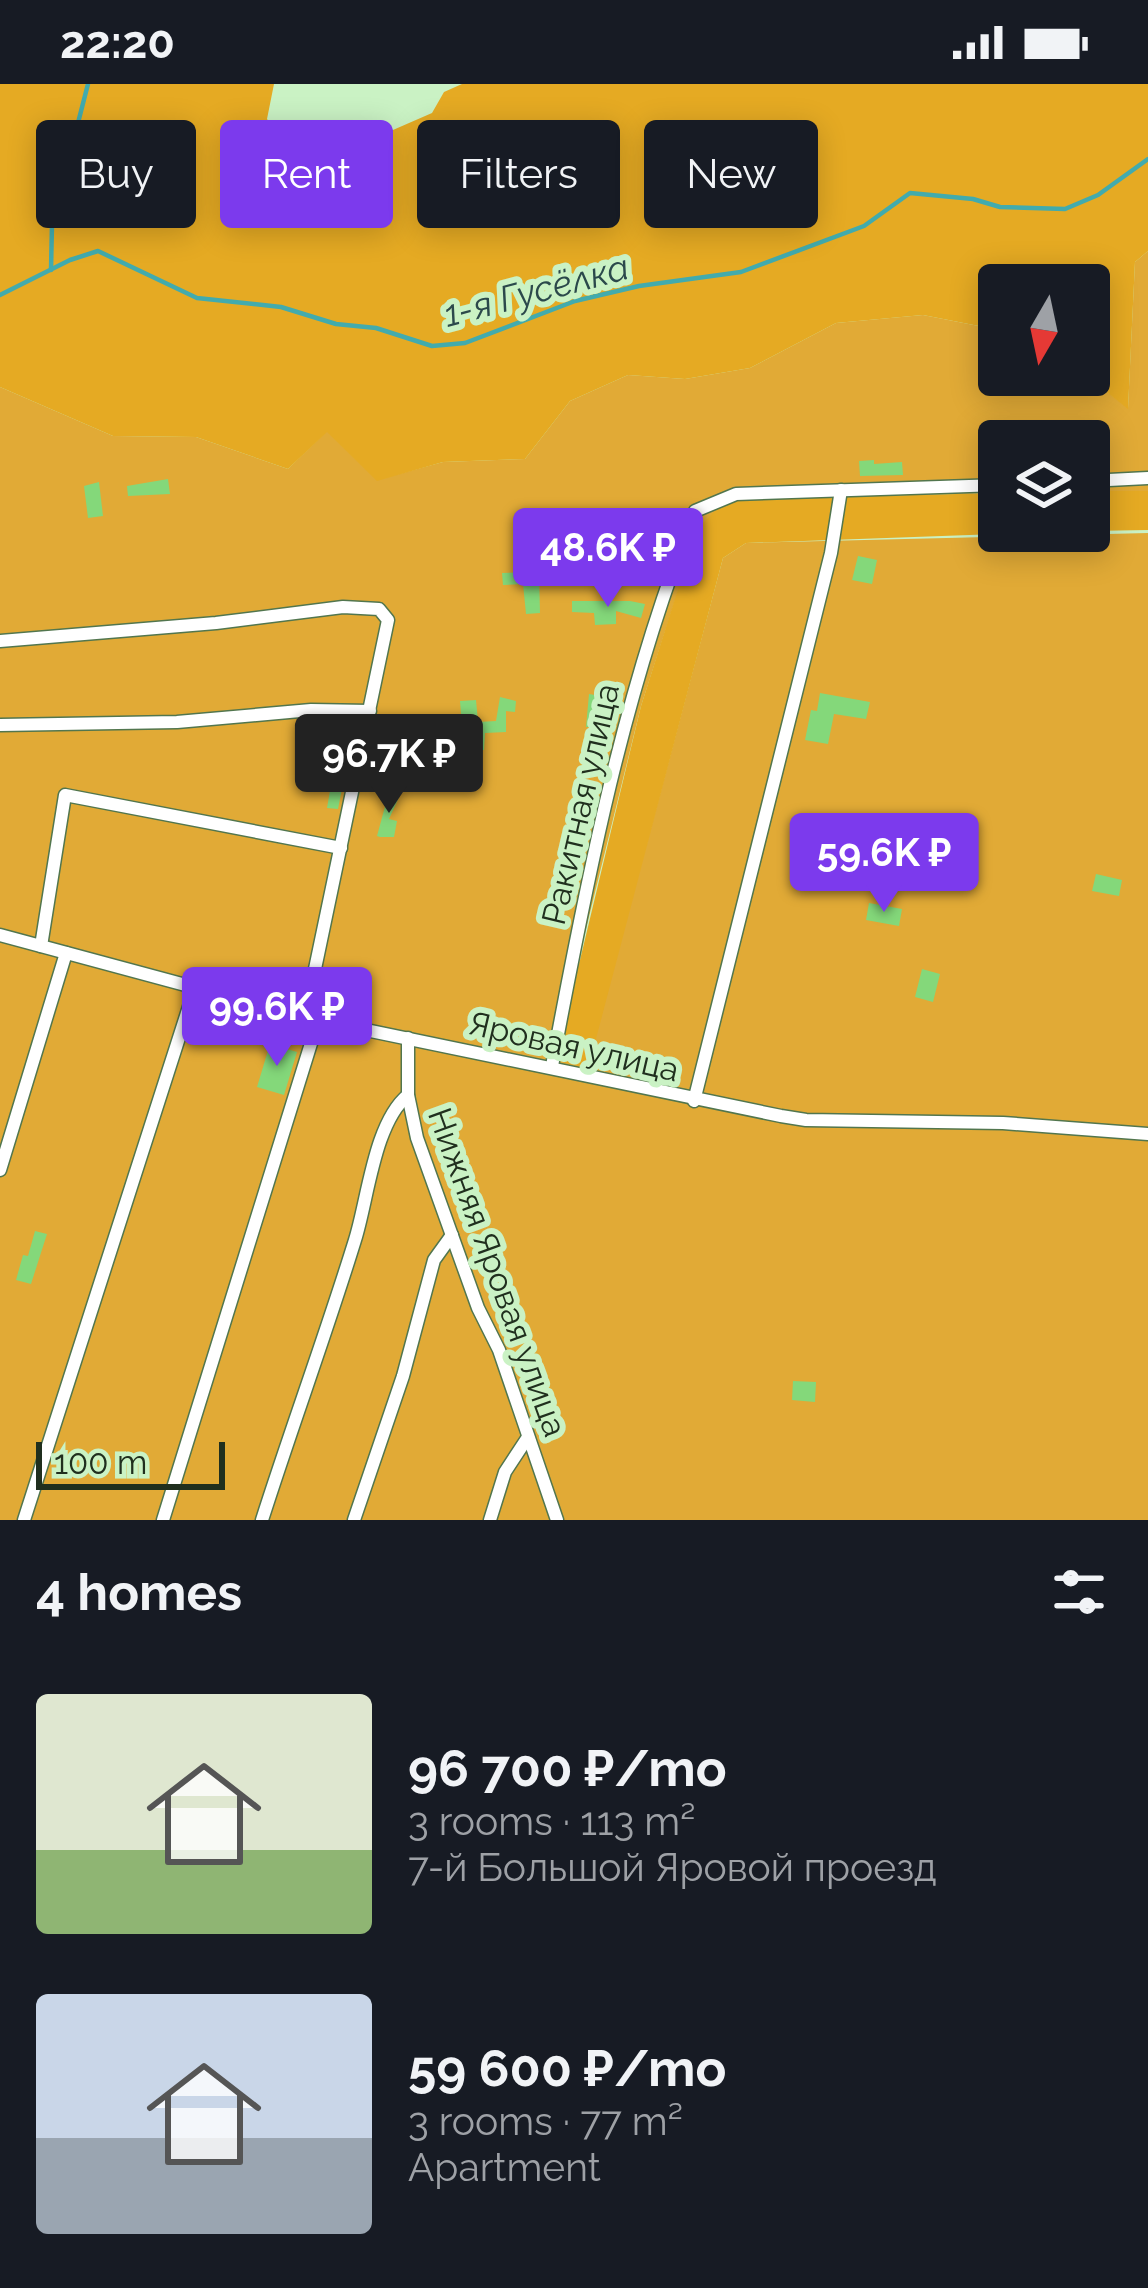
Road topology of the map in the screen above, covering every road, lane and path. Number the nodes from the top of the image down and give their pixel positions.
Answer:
1 (1148, 478) edge
2 (1110, 480) edge
3 (978, 486) edge
4 (841, 490) junction
5 (0, 641) edge
6 (370, 710) junction
7 (0, 725) edge
8 (341, 848) junction
9 (0, 935) edge
10 (41, 946) junction
11 (66, 953) junction
12 (195, 988) junction
13 (308, 1018) junction
14 (408, 1038) junction
15 (552, 1066) junction
16 (407, 1096) junction
17 (694, 1100) junction
18 (1148, 1134) edge
19 (0, 1170) edge
20 (452, 1235) junction
21 (528, 1437) junction
22 (24, 1520) edge
23 (163, 1520) edge
24 (262, 1520) edge
25 (354, 1520) edge
26 (490, 1520) edge
27 (557, 1520) edge

1 - 2 street
3 - 4 street, Ракитная улица
4 - 15 street, Ракитная улица
4 - 17 street
5 - 6 street
6 - 7 street
6 - 8 street
8 - 10 street
8 - 13 street
9 - 10 street, Яровая улица
10 - 11 street, Яровая улица
11 - 12 street, Яровая улица
11 - 19 street
12 - 13 street, Яровая улица
12 - 22 street
13 - 14 street, Яровая улица
13 - 23 street
14 - 15 street, Яровая улица
14 - 16 street, Нижняя Яровая улица
15 - 17 street, Яровая улица
16 - 20 street, Нижняя Яровая улица
16 - 24 street
17 - 18 street, Яровая улица
20 - 21 street, Нижняя Яровая улица
20 - 25 street
21 - 26 street
21 - 27 street, Нижняя Яровая улица

